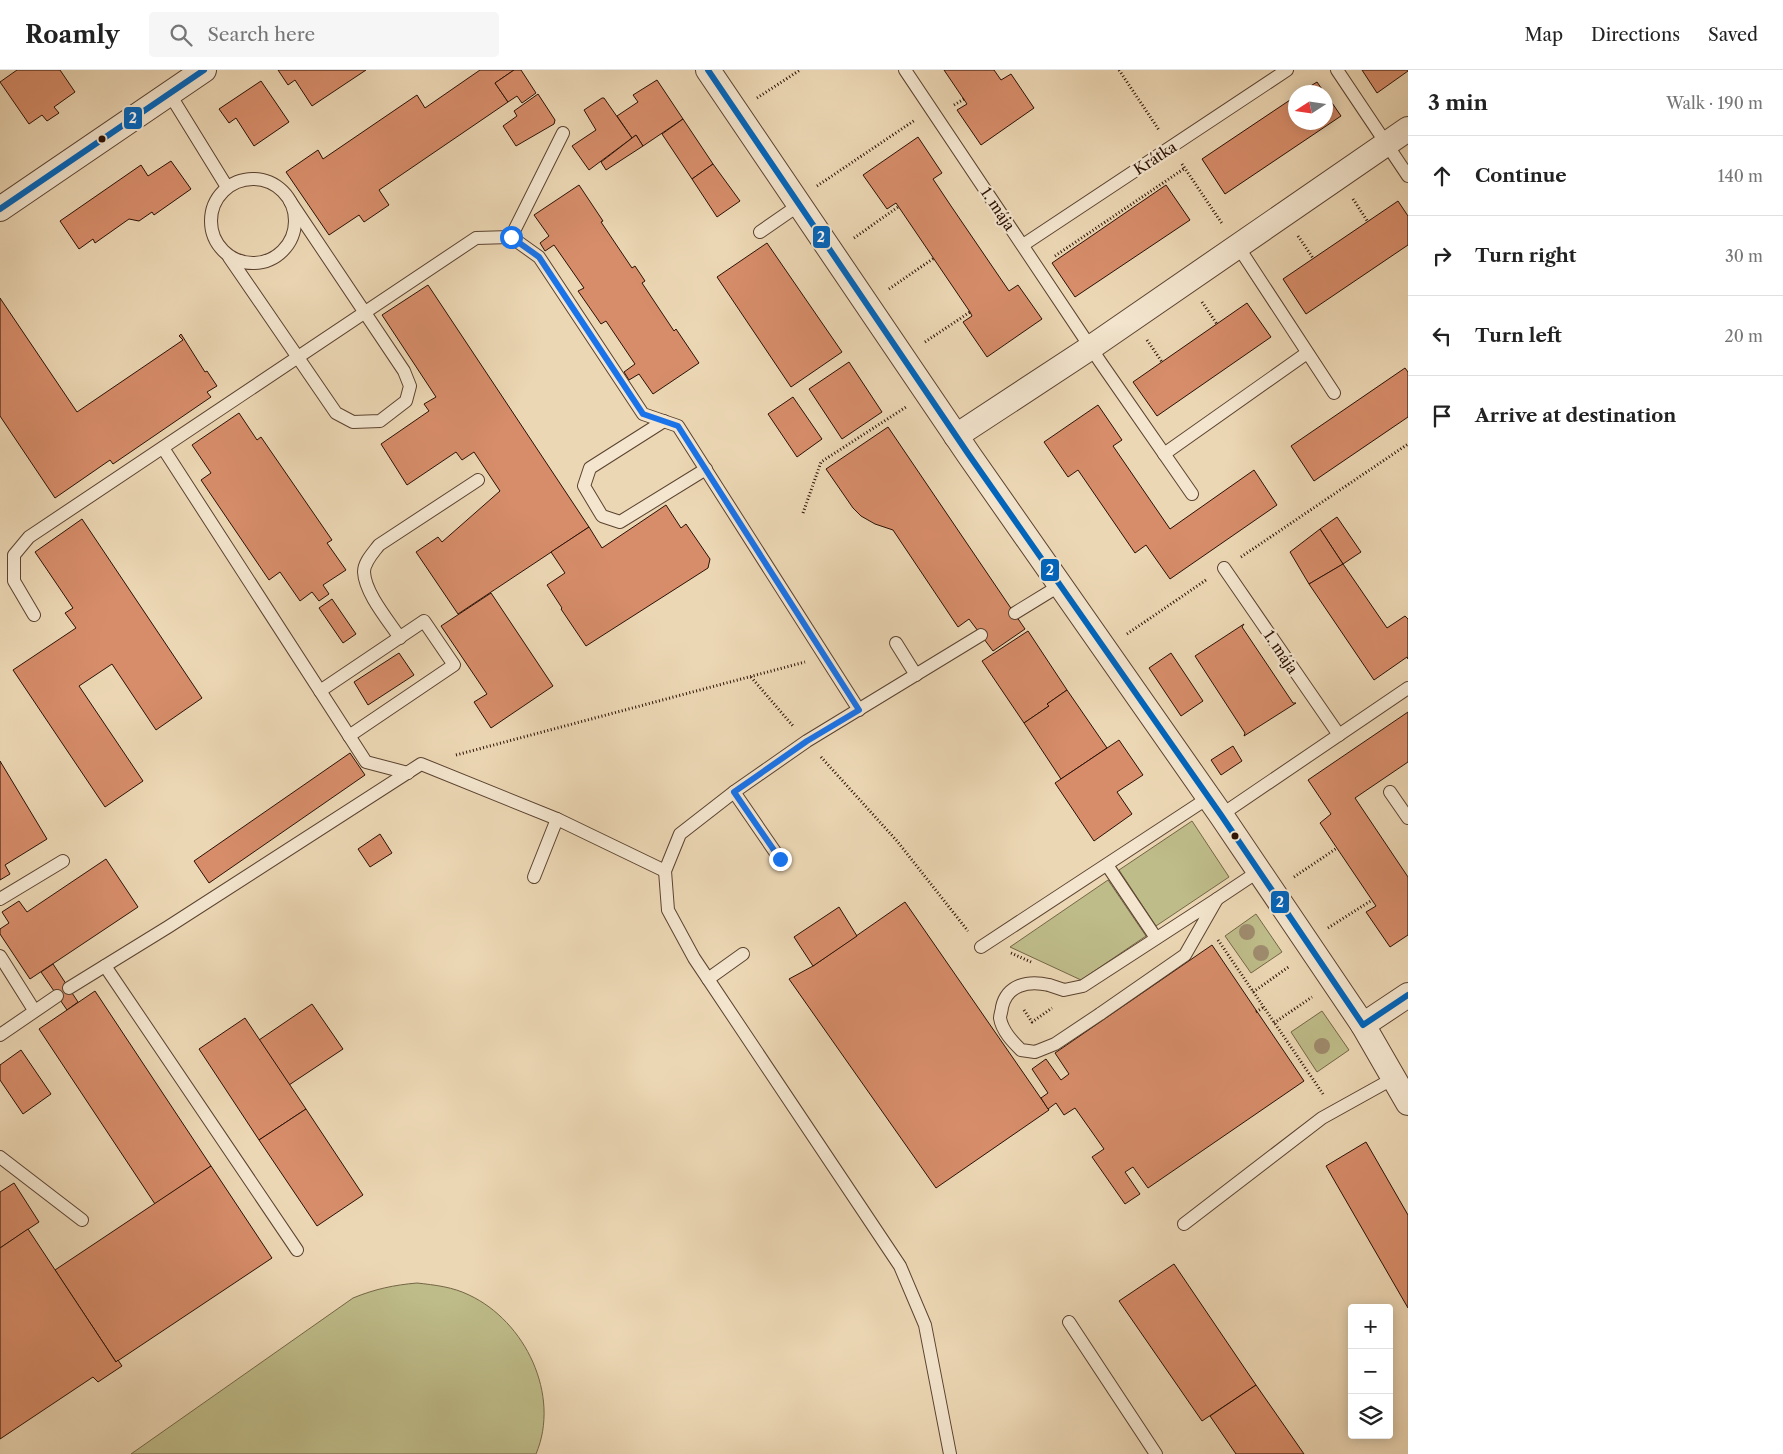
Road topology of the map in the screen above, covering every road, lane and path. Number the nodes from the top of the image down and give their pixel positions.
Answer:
1 (204, 70) edge
2 (708, 70) edge
3 (800, 70) edge
4 (905, 70) edge
5 (1119, 70) edge
6 (1287, 70) edge
7 (1337, 70) edge
8 (169, 93) junction
9 (750, 103) dead end
10 (931, 109) junction
11 (1408, 129) edge
12 (563, 132) dead end
13 (1386, 144) junction
14 (1171, 147) junction
15 (1185, 168) junction
16 (1408, 176) edge
17 (227, 187) junction
18 (1350, 194) dead end
19 (805, 198) junction
20 (290, 201) junction
21 (898, 206) dead end
22 (0, 209) edge
23 (1368, 222) dead end
24 (1295, 230) dead end
25 (760, 232) dead end
26 (511, 237) junction
27 (853, 238) dead end
28 (1022, 245) junction
29 (1237, 245) junction
30 (230, 257) junction
31 (934, 258) dead end
32 (1313, 258) dead end
33 (1038, 268) junction
34 (889, 290) dead end
35 (1198, 296) dead end
36 (970, 312) dead end
37 (364, 313) junction
38 (1217, 324) dead end
39 (1142, 334) dead end
40 (924, 342) dead end
41 (1090, 348) junction
42 (1307, 354) junction
43 (298, 357) junction
44 (1162, 362) dead end
45 (927, 393) junction
46 (1334, 393) dead end
47 (664, 421) junction
48 (956, 436) junction
49 (1408, 444) edge
50 (163, 448) junction
51 (1164, 454) junction
52 (706, 469) junction
53 (478, 480) dead end
54 (1192, 494) dead end
55 (803, 512) dead end
56 (1224, 568) junction
57 (1060, 586) junction
58 (1015, 613) dead end
59 (34, 615) dead end
60 (980, 635) dead end
61 (400, 638) junction
62 (896, 643) dead end
63 (1104, 649) junction
64 (825, 657) junction
65 (916, 675) junction
66 (751, 676) junction
67 (1408, 688) edge
68 (320, 691) junction
69 (859, 710) junction
70 (1338, 735) junction
71 (349, 736) junction
72 (807, 741) junction
73 (421, 764) junction
74 (408, 773) junction
75 (734, 792) junction
76 (1390, 792) dead end
77 (1214, 807) junction
78 (1408, 818) edge
79 (557, 820) junction
80 (1337, 848) dead end
81 (780, 859) dead end
82 (63, 862) dead end
83 (1107, 865) junction
84 (1258, 871) junction
85 (665, 872) junction
86 (534, 878) dead end
87 (1292, 878) dead end
88 (1217, 898) junction
89 (0, 899) edge
90 (1372, 900) dead end
91 (1327, 929) dead end
92 (1156, 938) junction
93 (1218, 940) dead end
94 (981, 947) joint
95 (743, 954) dead end
96 (0, 956) edge
97 (1291, 965) dead end
98 (105, 966) junction
99 (708, 978) junction
100 (1084, 986) junction
101 (69, 988) dead end
102 (1253, 992) junction
103 (1408, 995) edge
104 (57, 996) dead end
105 (1312, 997) dead end
106 (1020, 1005) dead end
107 (1264, 1007) junction
108 (34, 1010) junction
109 (1256, 1012) dead end
110 (1274, 1023) junction
111 (1363, 1025) junction
112 (0, 1035) edge
113 (1311, 1077) dead end
114 (1394, 1078) junction
115 (1408, 1103) edge
116 (0, 1157) edge
117 (82, 1220) dead end
118 (1184, 1224) dead end
119 (297, 1250) dead end
120 (1069, 1322) dead end
121 (950, 1454) edge
122 (1156, 1454) edge

1 - 8 street
2 - 19 street
3 - 9 path
4 - 10 lane, 1. mája
5 - 14 path
6 - 14 lane, Krátka
7 - 13 lane
8 - 17 lane
8 - 22 street
10 - 19 path
10 - 28 lane, 1. mája
11 - 13 street
12 - 26 lane
13 - 16 lane
13 - 29 street
14 - 15 path
14 - 28 lane, Krátka
15 - 29 path
15 - 33 path
17 - 20 lane
17 - 30 lane
18 - 23 path
19 - 25 lane
19 - 45 street
20 - 30 lane
20 - 37 lane
21 - 27 path
24 - 32 path
26 - 37 lane
26 - 47 lane
28 - 33 lane, 1. mája
29 - 41 street
29 - 42 lane
30 - 43 lane
31 - 34 path
33 - 41 lane, 1. mája
35 - 38 path
36 - 40 path
37 - 43 lane
37 - 43 lane
39 - 44 path
41 - 48 street
41 - 51 lane
42 - 46 lane
42 - 51 lane
43 - 50 lane
45 - 48 street
45 - 55 path
47 - 52 lane
47 - 52 lane
48 - 57 street
49 - 56 path
50 - 59 lane
50 - 68 lane
51 - 54 lane
52 - 64 lane
53 - 61 lane
56 - 63 path
56 - 70 lane, 1. mája
57 - 58 lane
57 - 63 street
60 - 65 lane
61 - 68 lane
61 - 71 lane
62 - 65 lane
63 - 77 street
64 - 66 path
64 - 69 lane
65 - 69 lane
66 - 72 path
66 - 73 path
67 - 70 lane
68 - 71 lane
69 - 72 lane
70 - 77 lane
71 - 74 lane
72 - 75 lane
72 - 94 path
73 - 74 lane
73 - 79 lane
74 - 98 lane
75 - 81 lane
75 - 85 lane
76 - 78 lane
77 - 83 lane
77 - 84 street
79 - 85 lane
79 - 86 lane
80 - 87 path
82 - 89 lane
83 - 92 lane
83 - 94 lane
84 - 88 lane
84 - 111 street
85 - 99 lane
88 - 92 lane
88 - 100 lane, bridge
90 - 91 path
92 - 100 lane
93 - 102 path
95 - 99 lane
96 - 108 lane
97 - 102 path
98 - 101 lane
98 - 119 lane
99 - 121 lane
100 - 106 path
102 - 107 path
103 - 111 street
104 - 108 lane
105 - 110 path
107 - 109 path
107 - 110 path
108 - 112 lane
110 - 113 path
111 - 114 street
114 - 115 street
114 - 118 lane
116 - 117 lane
120 - 122 lane

